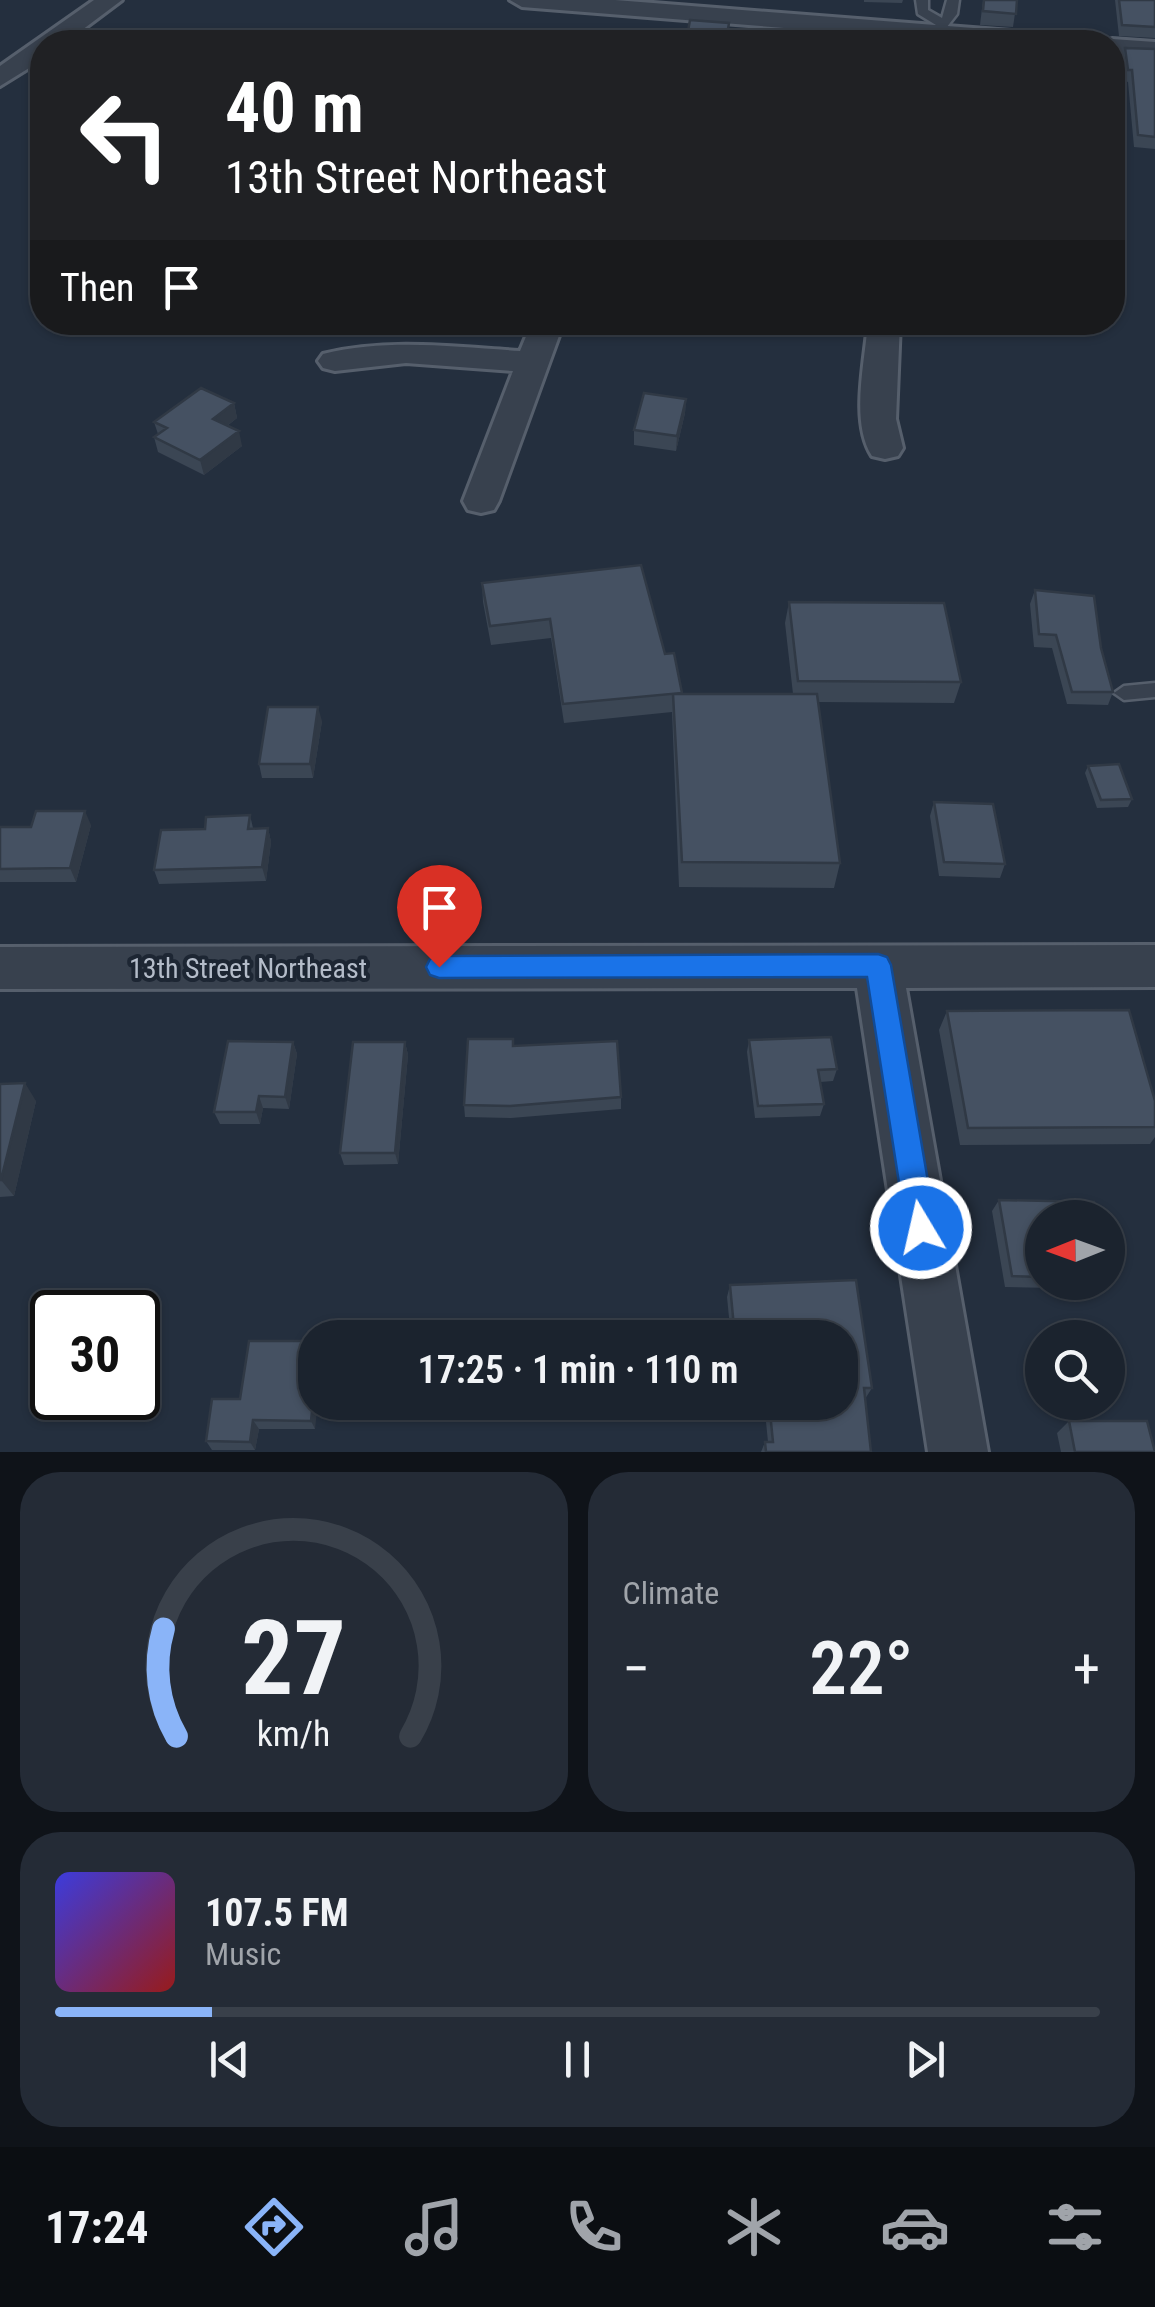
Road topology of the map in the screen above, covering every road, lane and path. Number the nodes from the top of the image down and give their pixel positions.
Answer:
1 (110, 0) edge
2 (522, 0) edge
3 (922, 0) edge
4 (952, 0) edge
5 (681, 7) edge
6 (67, 30) edge
7 (662, 30) edge
8 (908, 30) edge
9 (936, 30) edge
10 (940, 30) edge
11 (1125, 48) edge
12 (1155, 50) edge
13 (30, 57) edge
14 (0, 78) edge
15 (542, 335) edge
16 (883, 335) edge
17 (335, 361) dead end
18 (530, 362) junction
19 (885, 448) dead end
20 (481, 501) dead end
21 (1155, 690) edge
22 (1124, 692) dead end
23 (878, 965) junction
24 (1155, 966) edge
25 (0, 968) edge
26 (958, 1452) edge

1 - 6 street
2 - 5 street
3 - 9 lane
4 - 10 lane
5 - 7 street
5 - 8 street
11 - 12 street
13 - 14 street
15 - 18 street
16 - 19 street
17 - 18 street
18 - 20 street
21 - 22 lane
23 - 24 street, 13th Street Northeast
23 - 25 street, 13th Street Northeast
23 - 26 street

